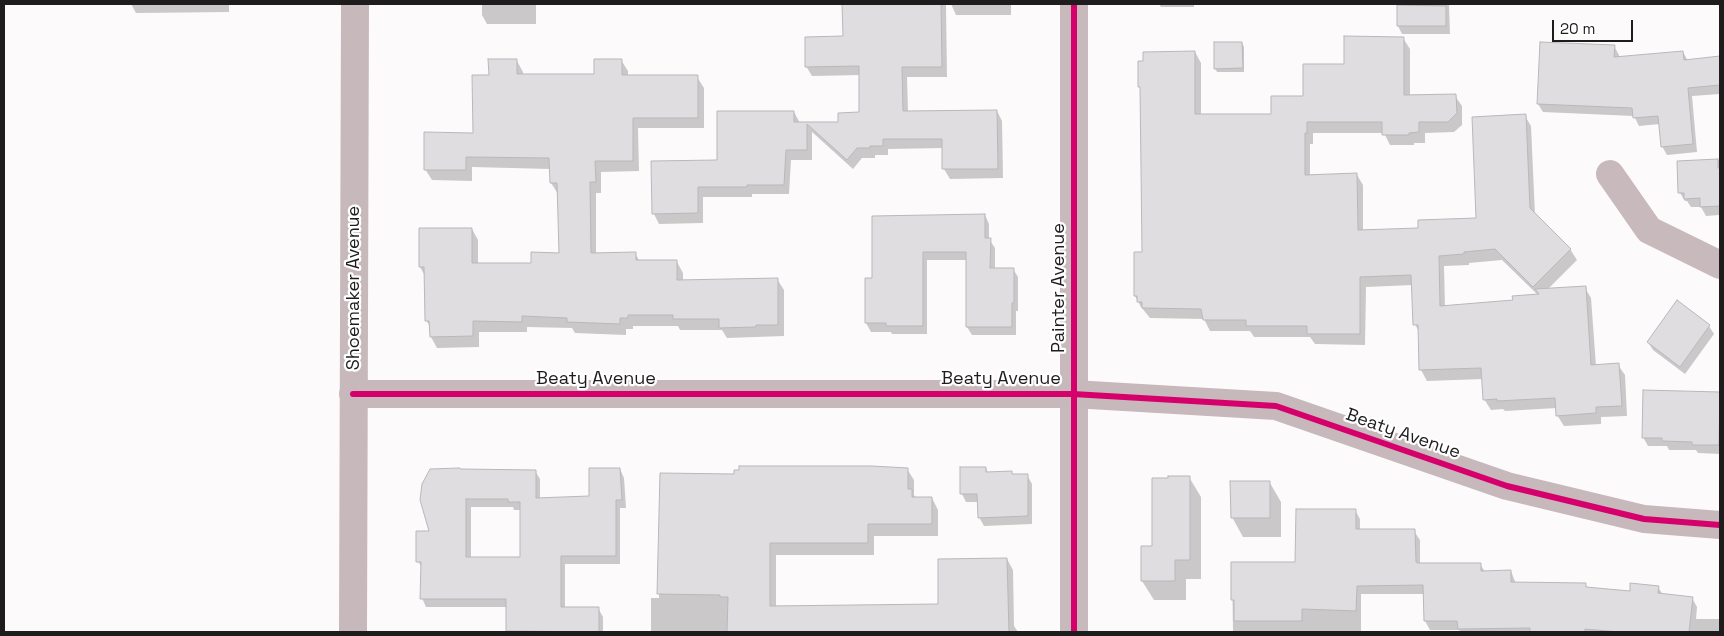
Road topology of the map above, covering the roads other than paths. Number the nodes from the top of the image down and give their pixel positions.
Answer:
1 (355, 4) edge
2 (1074, 4) edge
3 (1610, 174) dead end
4 (1720, 265) edge
5 (353, 394) junction
6 (1073, 394) junction
7 (1720, 525) edge
8 (353, 632) edge
9 (1074, 632) edge

1 - 5 street, Shoemaker Avenue
2 - 6 street, Painter Avenue
3 - 4 street
5 - 6 street, Beaty Avenue
5 - 8 street, Shoemaker Avenue
6 - 7 street, Beaty Avenue
6 - 9 street, Painter Avenue

